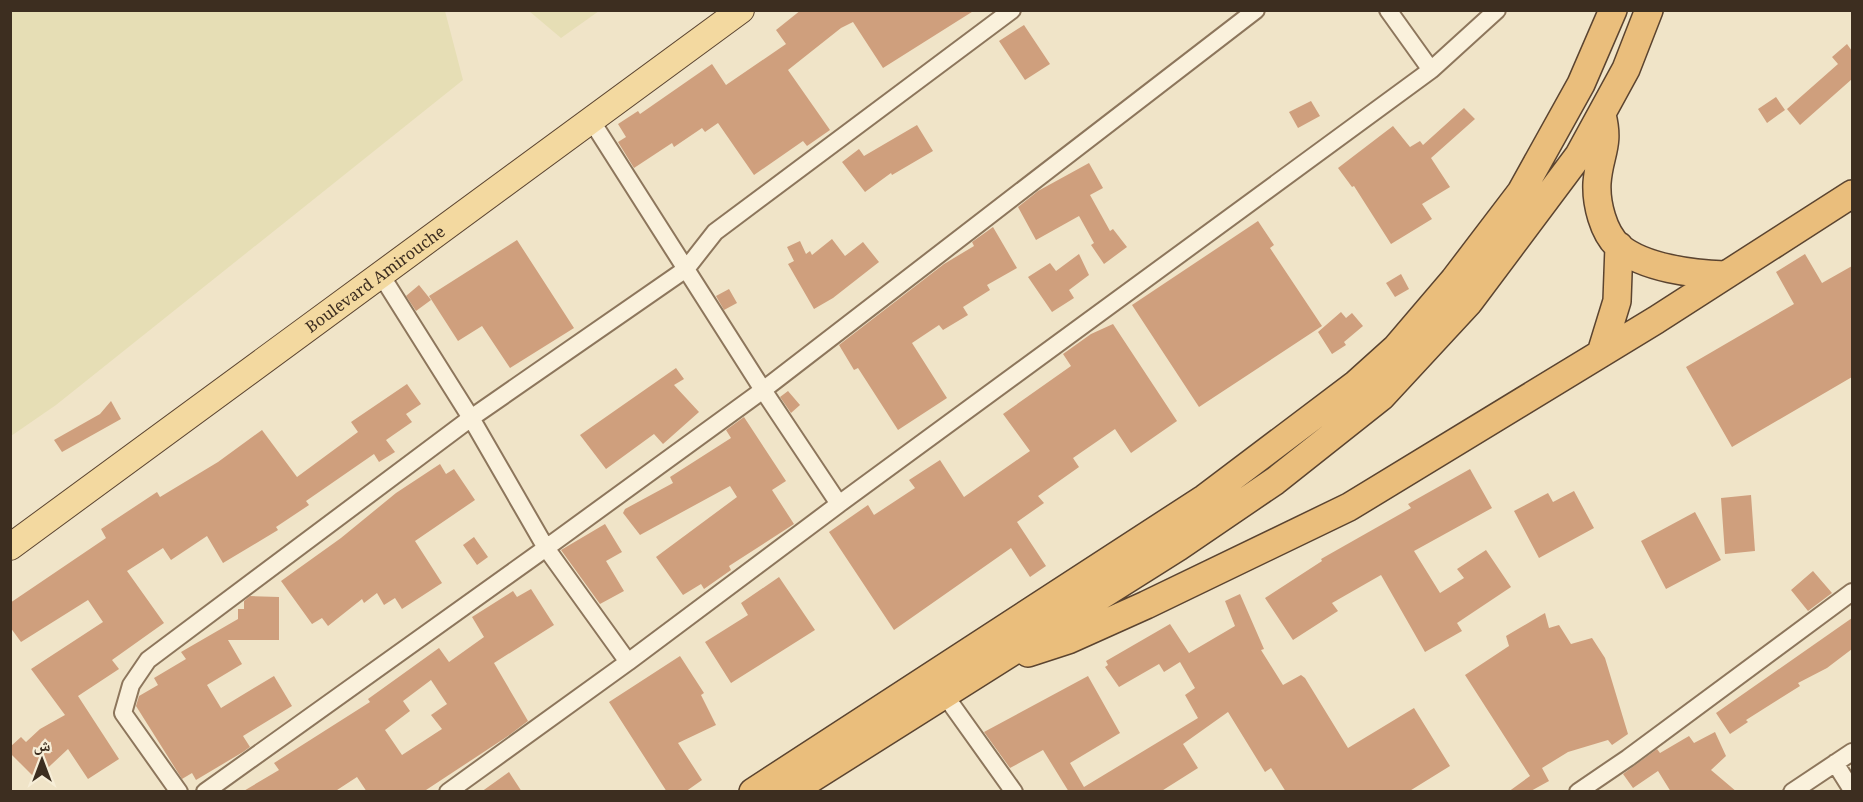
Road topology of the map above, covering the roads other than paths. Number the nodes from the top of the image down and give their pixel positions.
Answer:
1 (741, 10) edge
2 (1012, 10) edge
3 (1256, 10) edge
4 (1388, 10) edge
5 (1497, 10) edge
6 (1613, 10) edge
7 (1649, 10) edge
8 (1431, 70) junction
9 (1602, 115) junction
10 (591, 120) junction
11 (1852, 194) edge
12 (1619, 246) junction
13 (686, 269) junction
14 (381, 275) junction
15 (1725, 275) junction
16 (1601, 353) junction
17 (763, 390) junction
18 (471, 418) junction
19 (839, 504) junction
20 (10, 547) edge
21 (546, 548) junction
22 (1852, 592) edge
23 (628, 662) junction
24 (987, 666) junction
25 (944, 694) junction
26 (1852, 752) edge
27 (1835, 763) junction
28 (1852, 790) edge
29 (179, 792) edge
30 (205, 792) edge
31 (448, 792) edge
32 (753, 792) edge
33 (790, 792) edge
34 (1014, 792) edge
35 (1578, 792) edge
36 (1792, 792) edge

1 - 10 main road, Boulevard Amirouche
2 - 13 street
3 - 17 street
4 - 8 street
5 - 8 street
6 - 32 highway
7 - 9 highway
8 - 19 street
9 - 12 highway
9 - 24 highway
10 - 13 street
10 - 14 main road, Boulevard Amirouche
11 - 15 highway
12 - 15 highway
12 - 16 highway
13 - 17 street
13 - 18 street
14 - 18 street
14 - 20 main road, Boulevard Amirouche
15 - 16 highway
16 - 24 highway
17 - 19 street
17 - 21 street
18 - 21 street
18 - 29 street
19 - 23 street
21 - 23 street
21 - 30 street
22 - 35 street
23 - 31 street
24 - 25 highway
25 - 33 highway
25 - 34 street
26 - 27 street
27 - 28 street
27 - 36 street

